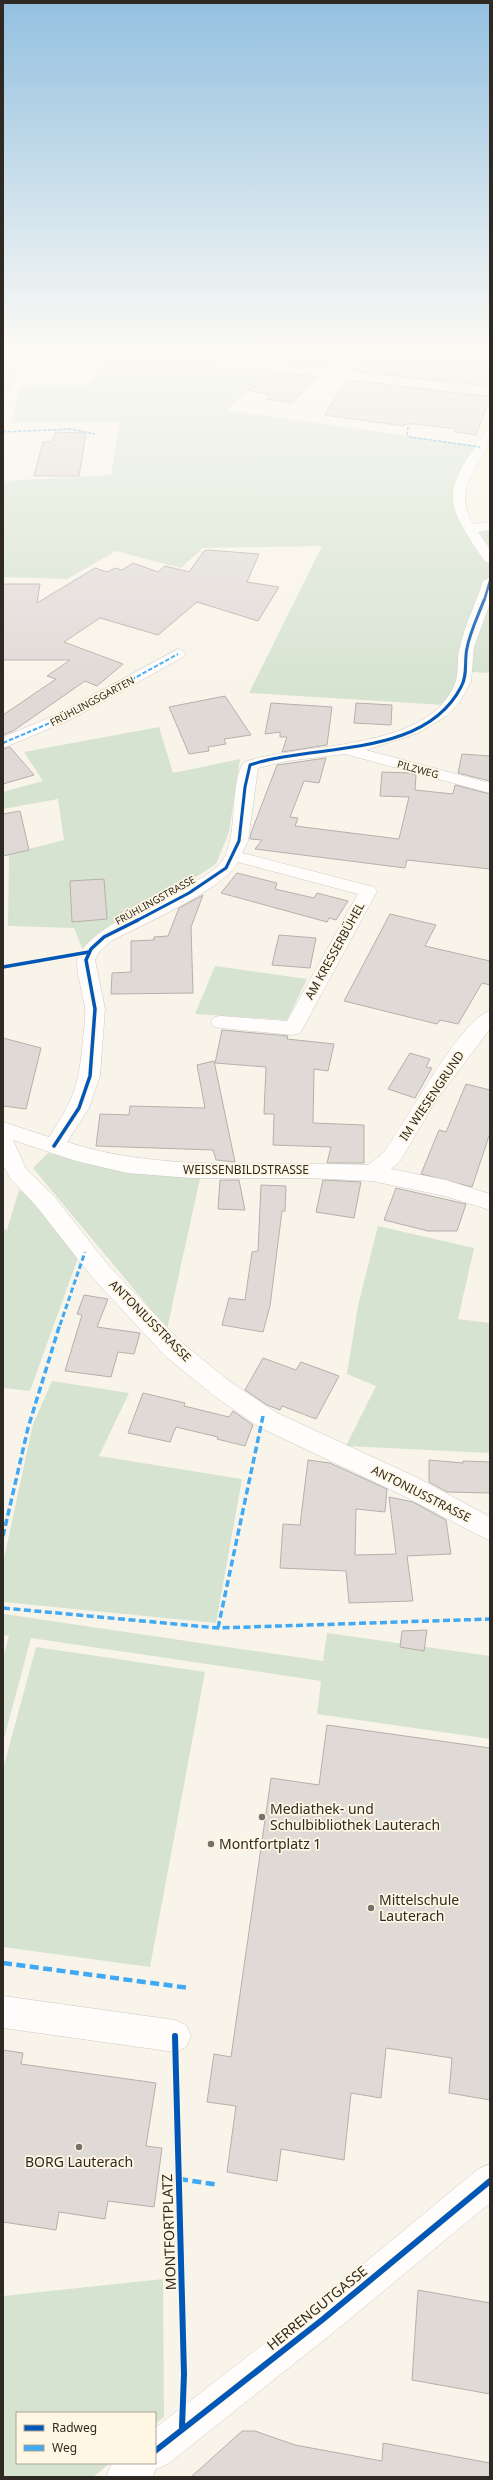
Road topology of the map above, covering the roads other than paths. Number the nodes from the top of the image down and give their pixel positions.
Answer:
1 (472, 463) edge
2 (490, 526) edge
3 (469, 529) junction
4 (490, 559) edge
5 (490, 581) edge
6 (178, 654) dead end
7 (3, 743) edge
8 (346, 749) junction
9 (490, 788) edge
10 (234, 856) junction
11 (490, 1017) edge
12 (222, 1022) dead end
13 (3, 1129) edge
14 (3, 1141) edge
15 (54, 1146) junction
16 (372, 1173) junction
17 (490, 1202) edge
18 (490, 1530) edge
19 (3, 2012) edge
20 (175, 2036) dead end
21 (490, 2181) edge
22 (156, 2449) edge
23 (139, 2464) edge
24 (124, 2477) edge

1 - 3 street
2 - 3 street
3 - 4 street
5 - 8 street, FRÜHLINGSTRASSE
6 - 7 street, FRÜHLINGSGARTEN
8 - 9 street, PILZWEG
8 - 10 street, FRÜHLINGSTRASSE
10 - 12 street, AM KRESSERBÜHEL
10 - 15 street, FRÜHLINGSTRASSE
11 - 16 street, IM WIESENGRUND
13 - 15 street, WEISSENBILDSTRASSE
14 - 18 street, ANTONIUSSTRASSE
15 - 16 street, WEISSENBILDSTRASSE
16 - 17 street, WEISSENBILDSTRASSE
19 - 20 street
21 - 22 street, HERRENGUTGASSE
23 - 24 street

